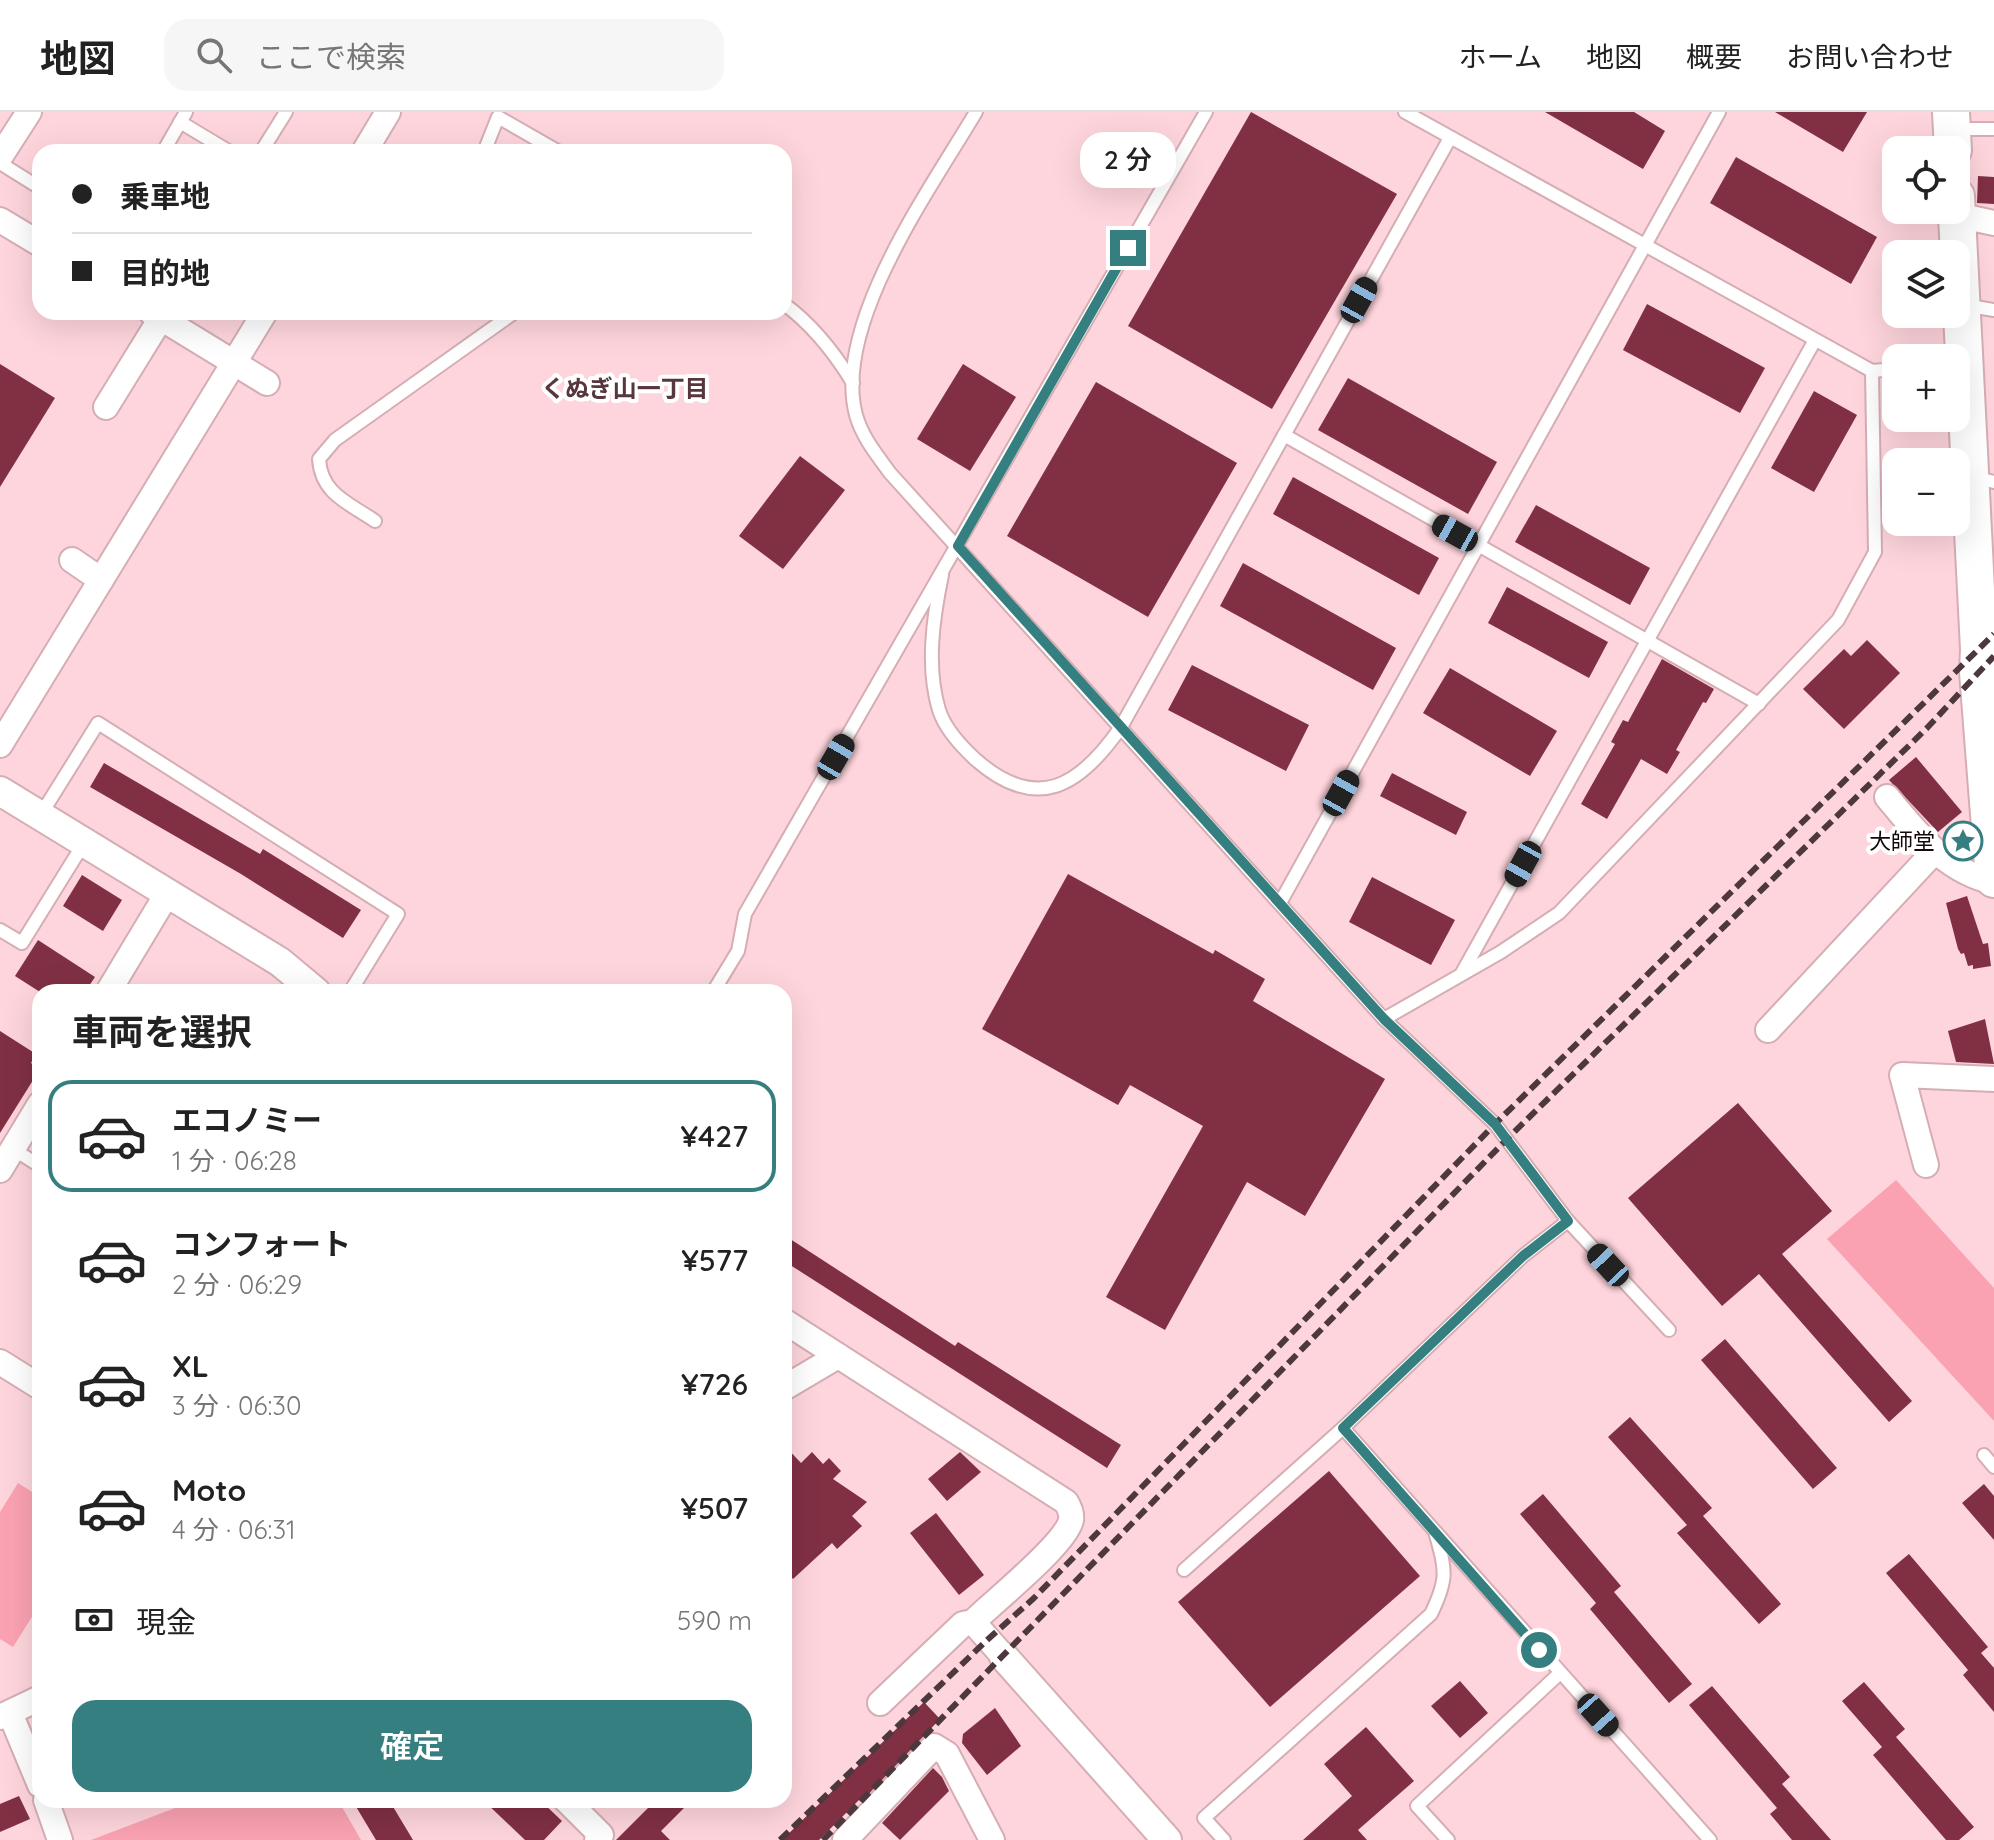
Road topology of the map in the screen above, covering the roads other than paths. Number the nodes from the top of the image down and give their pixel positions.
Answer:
1 (29, 112) edge
2 (286, 112) edge
3 (388, 112) edge
4 (976, 112) edge
5 (1205, 112) edge
6 (1407, 112) edge
7 (1719, 112) edge
8 (183, 117) edge
9 (1994, 129) edge
10 (1952, 130) edge
11 (1450, 138) junction
12 (168, 144) edge
13 (219, 144) edge
14 (266, 144) edge
15 (369, 144) edge
16 (487, 144) edge
17 (545, 144) edge
18 (0, 157) edge
19 (0, 163) edge
20 (32, 183) edge
21 (1970, 212) edge
22 (0, 220) edge
23 (1994, 223) edge
24 (1961, 224) edge
25 (32, 239) edge
26 (1645, 246) junction
27 (1977, 307) edge
28 (792, 310) edge
29 (156, 320) edge
30 (168, 320) edge
31 (260, 320) edge
32 (504, 320) edge
33 (1815, 340) junction
34 (1966, 344) edge
35 (234, 363) junction
36 (1882, 370) edge
37 (1872, 371) junction
38 (267, 383) dead end
39 (853, 383) junction
40 (106, 407) dead end
41 (1970, 416) edge
42 (1284, 435) junction
43 (1982, 479) edge
44 (375, 521) dead end
45 (958, 546) junction
46 (1479, 547) junction
47 (72, 560) dead end
48 (942, 575) junction
49 (101, 580) junction
50 (1647, 642) junction
51 (1759, 704) junction
52 (1121, 727) junction
53 (0, 745) edge
54 (0, 791) edge
55 (1887, 797) dead end
56 (1991, 799) edge
57 (40, 816) junction
58 (84, 843) junction
59 (1934, 852) junction
60 (1994, 880) edge
61 (167, 894) junction
62 (1280, 903) junction
63 (0, 930) edge
64 (1461, 975) junction
65 (113, 984) edge
66 (300, 984) edge
67 (355, 984) edge
68 (718, 984) edge
69 (1384, 1019) junction
70 (1768, 1030) dead end
71 (1994, 1079) edge
72 (32, 1117) edge
73 (13, 1149) junction
74 (32, 1161) edge
75 (1926, 1165) dead end
76 (0, 1170) edge
77 (1568, 1221) junction
78 (792, 1326) edge
79 (1669, 1330) dead end
80 (838, 1356) junction
81 (0, 1362) edge
82 (32, 1382) edge
83 (792, 1383) edge
84 (1343, 1428) junction
85 (1984, 1455) dead end
86 (1994, 1467) edge
87 (1436, 1532) junction
88 (1184, 1570) dead end
89 (973, 1622) junction
90 (1004, 1657) joint
91 (1560, 1673) junction
92 (32, 1702) edge
93 (880, 1703) dead end
94 (5, 1715) edge
95 (32, 1769) edge
96 (49, 1808) edge
97 (573, 1808) edge
98 (601, 1838) edge
99 (1161, 1838) edge
100 (60, 1840) edge
101 (845, 1840) edge
102 (992, 1840) edge
103 (1224, 1840) edge
104 (1448, 1840) edge
105 (1710, 1840) edge

1 - 18 street
2 - 14 lane
3 - 15 street
4 - 39 lane
5 - 45 lane
6 - 11 lane
7 - 26 lane
8 - 12 lane
8 - 13 lane
9 - 10 lane
11 - 26 lane
11 - 42 lane
16 - 17 lane
19 - 20 lane
21 - 23 street
22 - 25 street
24 - 27 main road
26 - 33 lane
26 - 46 lane
27 - 34 main road
28 - 39 lane
29 - 40 street
30 - 35 street
31 - 35 street
32 - 44 lane
33 - 37 lane
33 - 50 lane
35 - 38 street
35 - 49 street
36 - 37 lane
37 - 51 lane
39 - 45 lane
41 - 43 main road
42 - 46 lane
42 - 52 lane
43 - 56 main road
45 - 48 lane
45 - 52 lane
46 - 50 lane
46 - 62 lane
47 - 49 street
48 - 52 lane
48 - 68 lane
49 - 53 street
50 - 51 lane
50 - 64 lane
51 - 64 lane
52 - 62 lane
54 - 57 street
55 - 59 street
56 - 60 main road
57 - 58 street
57 - 67 lane
58 - 61 street
58 - 63 lane
59 - 60 street
59 - 70 street
61 - 65 street
61 - 66 street
62 - 69 lane
64 - 69 lane
69 - 77 lane
71 - 75 street
72 - 73 street
73 - 74 lane
73 - 76 street
77 - 79 lane
77 - 84 lane
78 - 80 street
80 - 83 street
80 - 89 street
81 - 82 street
84 - 87 lane
84 - 88 lane
85 - 86 lane
87 - 91 lane
87 - 103 lane
89 - 90 street
89 - 93 street
90 - 99 street
91 - 104 lane
91 - 105 lane
92 - 94 street
94 - 95 street
96 - 100 street
97 - 98 street
101 - 102 street

